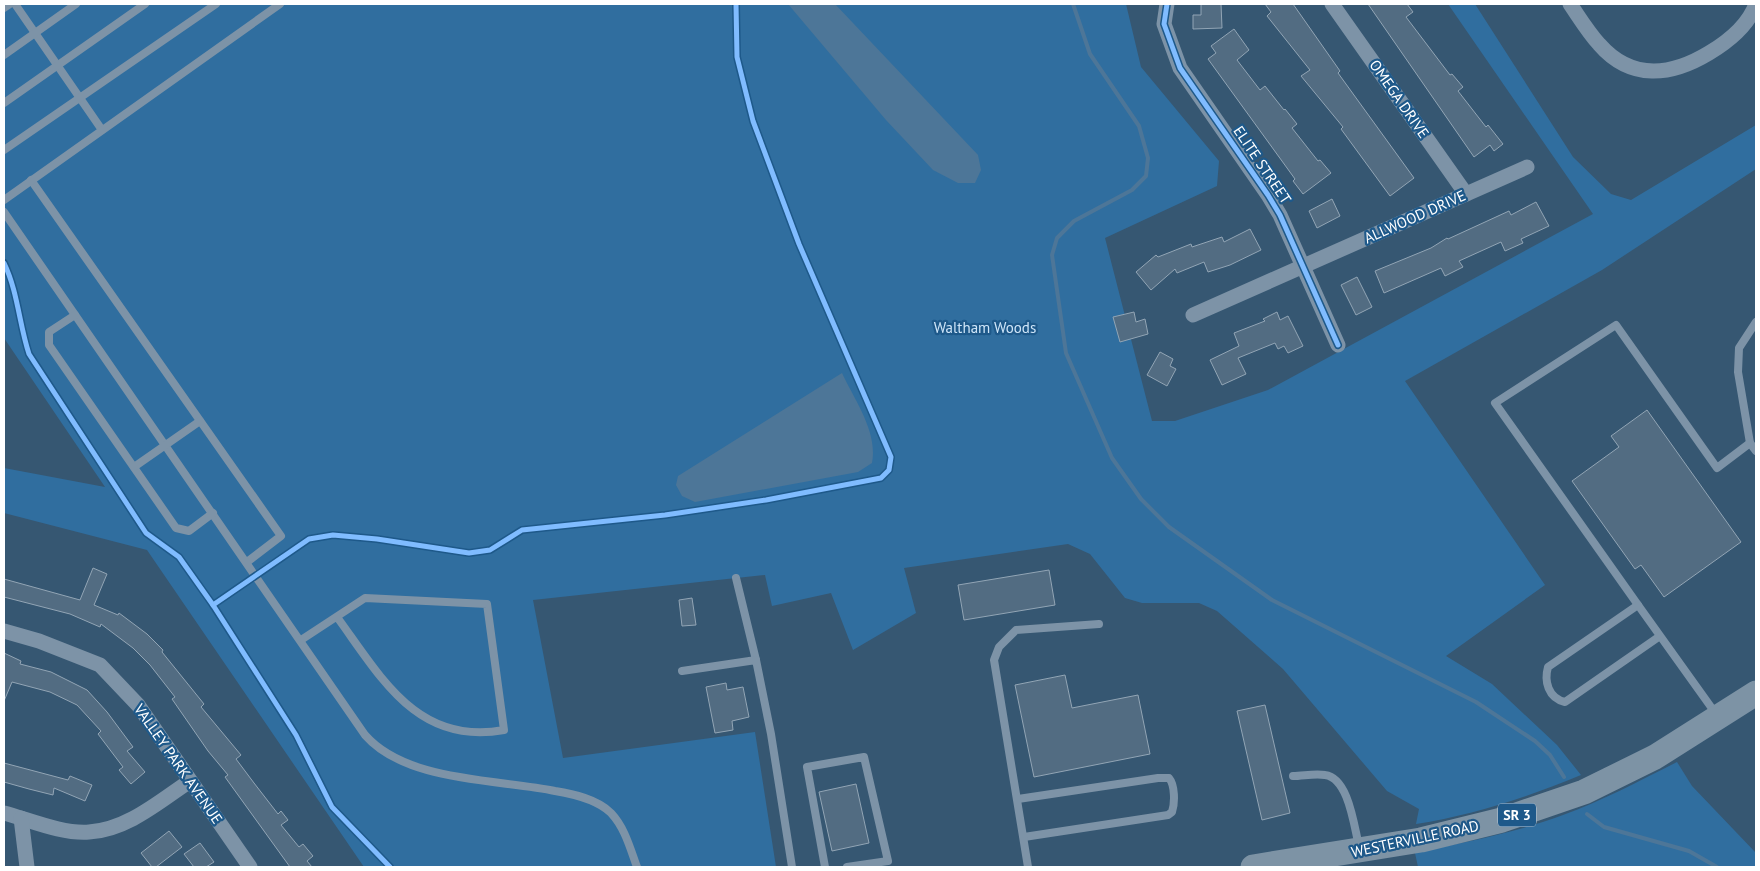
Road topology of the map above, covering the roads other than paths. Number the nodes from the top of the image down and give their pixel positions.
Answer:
1 (10, 4) edge
2 (15, 4) edge
3 (76, 4) edge
4 (145, 4) edge
5 (216, 4) edge
6 (280, 4) edge
7 (1167, 4) edge
8 (1332, 4) edge
9 (1570, 4) edge
10 (1756, 4) edge
11 (4, 8) edge
12 (35, 32) junction
13 (4, 55) edge
14 (58, 65) junction
15 (80, 98) junction
16 (4, 102) edge
17 (102, 130) junction
18 (4, 150) edge
19 (1527, 167) dead end
20 (31, 180) junction
21 (1466, 194) junction
22 (4, 200) edge
23 (4, 212) edge
24 (1303, 266) junction
25 (75, 315) junction
26 (1193, 315) dead end
27 (1756, 322) edge
28 (1338, 345) dead end
29 (200, 422) junction
30 (1750, 443) junction
31 (166, 445) junction
32 (1756, 451) edge
33 (134, 467) junction
34 (213, 513) junction
35 (247, 562) junction
36 (736, 578) dead end
37 (1638, 605) junction
38 (337, 617) junction
39 (1098, 624) dead end
40 (4, 631) edge
41 (1660, 636) junction
42 (301, 640) junction
43 (756, 660) junction
44 (682, 670) dead end
45 (1756, 693) edge
46 (1718, 718) junction
47 (1293, 776) dead end
48 (190, 781) junction
49 (1018, 799) junction
50 (4, 813) edge
51 (21, 818) junction
52 (1024, 837) junction
53 (629, 846) junction
54 (1360, 851) junction
55 (1278, 865) edge
56 (27, 867) edge
57 (250, 867) edge
58 (631, 867) edge
59 (637, 867) edge
60 (792, 867) edge
61 (825, 867) edge
62 (847, 867) edge
63 (1028, 867) edge
64 (1253, 867) edge

1 - 11 lane
2 - 12 lane
3 - 12 lane
4 - 14 lane
5 - 15 lane
6 - 17 lane
7 - 24 street, ELITE STREET
8 - 21 street, OMEGA DRIVE
9 - 10 street
12 - 13 lane
12 - 14 lane
14 - 15 lane
14 - 16 lane
15 - 17 lane
15 - 18 lane
17 - 20 lane
19 - 21 street, ALLWOOD DRIVE
20 - 22 lane
20 - 29 lane
21 - 24 street, ALLWOOD DRIVE
23 - 25 lane
24 - 26 street, ALLWOOD DRIVE
24 - 28 street, ELITE STREET
25 - 31 lane
25 - 33 lane
27 - 30 lane
29 - 31 lane
29 - 35 lane
30 - 32 lane
30 - 37 lane
31 - 33 lane
31 - 34 lane
33 - 34 lane
34 - 35 lane
35 - 42 lane
36 - 43 lane
37 - 41 lane
37 - 41 lane
38 - 38 lane
38 - 42 lane
39 - 49 lane
40 - 48 street, VALLEY PARK AVENUE
41 - 46 lane
42 - 53 lane
43 - 44 lane
43 - 60 lane
45 - 46 main road, WESTERVILLE ROAD / SR 3
46 - 54 main road, WESTERVILLE ROAD / SR 3
47 - 54 lane
48 - 51 street
48 - 57 street, VALLEY PARK AVENUE
49 - 52 lane
49 - 52 lane
50 - 51 street
51 - 56 street
52 - 63 lane
53 - 58 lane
53 - 59 lane
54 - 55 main road, WESTERVILLE ROAD / SR 3
55 - 64 main road, WESTERVILLE ROAD / SR 3
61 - 62 lane

